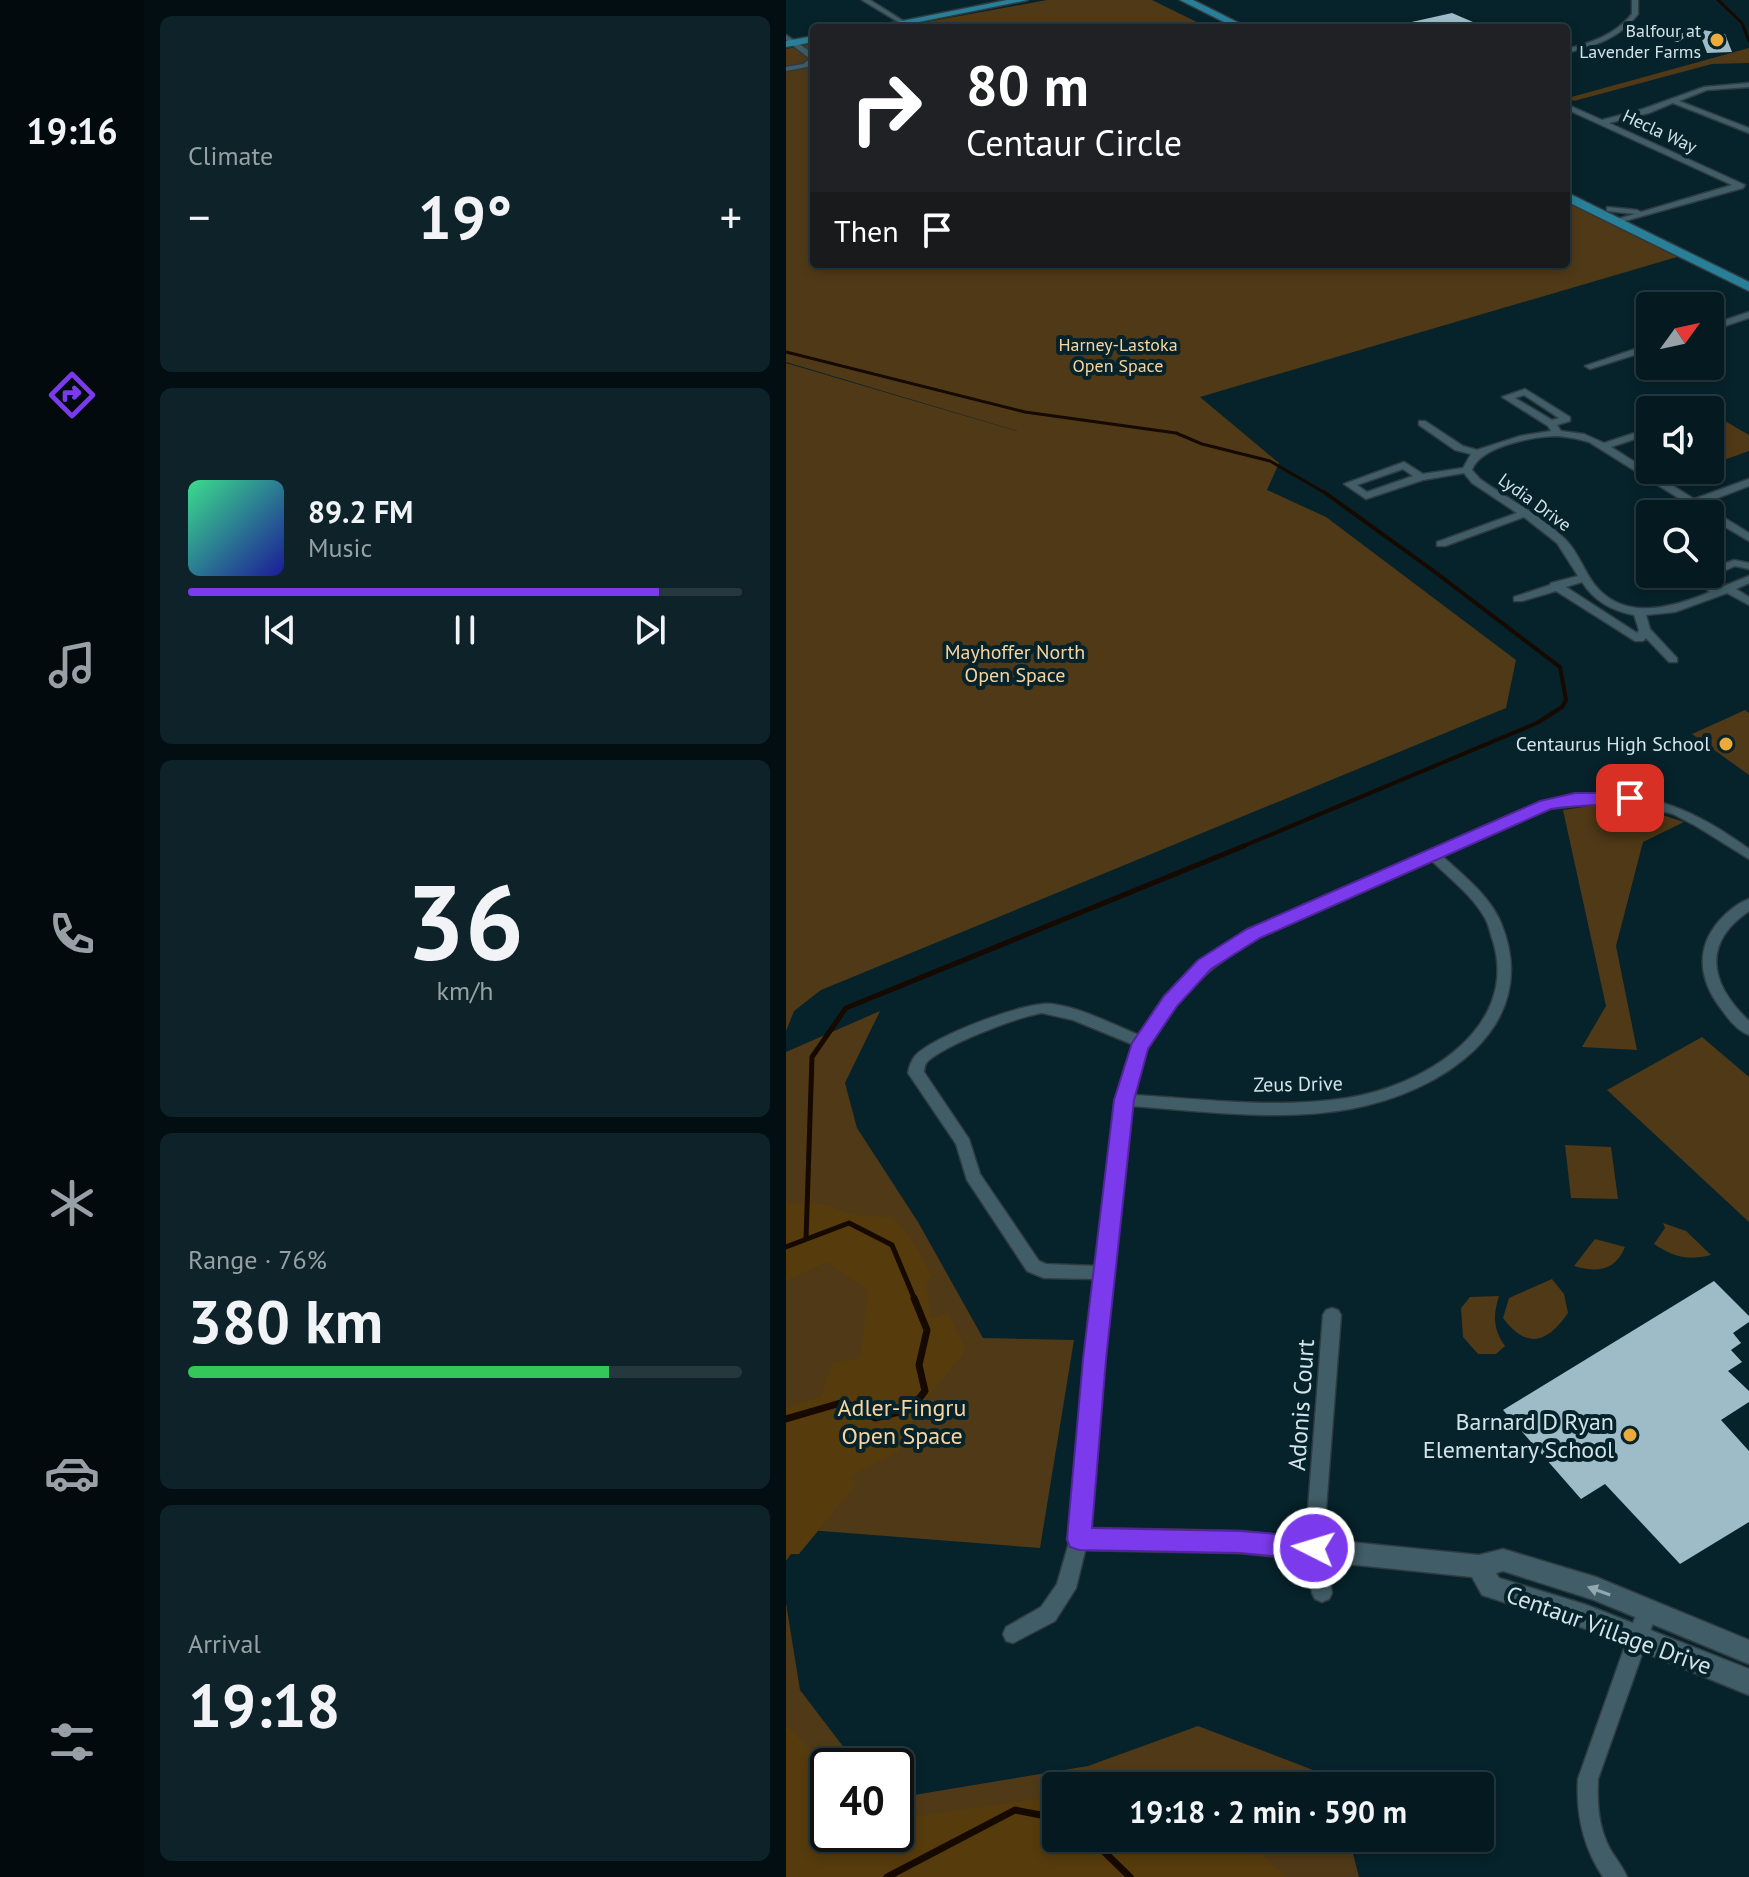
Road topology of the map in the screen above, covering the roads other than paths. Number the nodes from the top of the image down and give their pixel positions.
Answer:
1 (865, 0) edge
2 (1023, 0) edge
3 (1635, 0) edge
4 (1181, 2) edge
5 (902, 22) junction
6 (892, 24) edge
7 (1218, 24) edge
8 (1234, 24) edge
9 (810, 39) edge
10 (789, 41) edge
11 (1570, 50) edge
12 (810, 55) edge
13 (810, 63) edge
14 (786, 69) edge
15 (1749, 85) edge
16 (1672, 101) junction
17 (1570, 108) edge
18 (1603, 122) junction
19 (1749, 131) edge
20 (1745, 184) edge
21 (1570, 189) edge
22 (1570, 198) edge
23 (1653, 211) junction
24 (1619, 217) junction
25 (1749, 277) edge
26 (1749, 287) edge
27 (1749, 315) edge
28 (1724, 323) edge
29 (1636, 351) edge
30 (1590, 366) dead end
31 (1422, 423) dead end
32 (1554, 428) junction
33 (1636, 436) edge
34 (1602, 447) junction
35 (1477, 453) junction
36 (1467, 470) junction
37 (1421, 477) junction
38 (1749, 482) edge
39 (1689, 500) edge
40 (1702, 500) edge
41 (1523, 514) junction
42 (1724, 522) edge
43 (1749, 538) edge
44 (1441, 544) dead end
45 (1749, 566) edge
46 (1724, 567) edge
47 (1584, 578) junction
48 (1749, 579) edge
49 (1555, 585) junction
50 (1719, 588) edge
51 (1723, 590) junction
52 (1518, 599) dead end
53 (1749, 602) edge
54 (1639, 612) junction
55 (1642, 635) junction
56 (1673, 660) dead end
57 (1433, 855) junction
58 (1749, 855) edge
59 (1749, 904) edge
60 (1749, 1030) edge
61 (1141, 1042) junction
62 (1124, 1100) junction
63 (1105, 1273) junction
64 (1332, 1315) dead end
65 (1079, 1539) junction
66 (1314, 1548) junction
67 (1479, 1566) junction
68 (1322, 1593) dead end
69 (1648, 1609) junction
70 (1013, 1634) dead end
71 (1638, 1638) junction
72 (1749, 1652) edge
73 (1749, 1682) edge
74 (1616, 1877) edge

1 - 5 street
2 - 5 main road
3 - 11 street
4 - 7 main road
4 - 8 main road
5 - 6 main road
9 - 10 main road
10 - 12 street
13 - 14 street
15 - 16 street
16 - 18 street
16 - 19 street
17 - 18 street, Hecla Way
18 - 20 street, Hecla Way
20 - 23 street
21 - 24 main road
22 - 24 main road
23 - 24 street
23 - 24 street
24 - 25 main road
24 - 26 main road
27 - 28 street
29 - 30 street
31 - 35 street
32 - 32 street
32 - 34 street, Lydia Drive
32 - 35 street, Lydia Drive
33 - 34 street
34 - 39 street, Lydia Drive
35 - 36 street
36 - 37 street
36 - 41 street, Lydia Drive
37 - 37 street
38 - 40 street
41 - 44 street
41 - 47 street, Lydia Drive
42 - 43 street, Lydia Drive
45 - 46 street
47 - 49 street
47 - 54 street, Lydia Drive
48 - 51 street, Lydia Drive
49 - 52 street
49 - 55 street
50 - 51 street
51 - 53 street
51 - 54 street, Lydia Drive
54 - 55 street
55 - 56 street
57 - 58 street
57 - 61 street
57 - 62 street, Zeus Drive
59 - 60 street
61 - 62 street
61 - 63 street
62 - 63 street
63 - 65 street
64 - 66 street, Adonis Court
65 - 66 street, Centaur Village Drive
65 - 70 street
66 - 67 street, Centaur Village Drive
66 - 68 street, Adonis Court
69 -> 67 street, Centaur Village Drive
67 - 71 street, Centaur Village Drive
69 - 71 street
69 - 72 street, Centaur Village Drive
71 - 73 street, Centaur Village Drive
71 - 74 street

